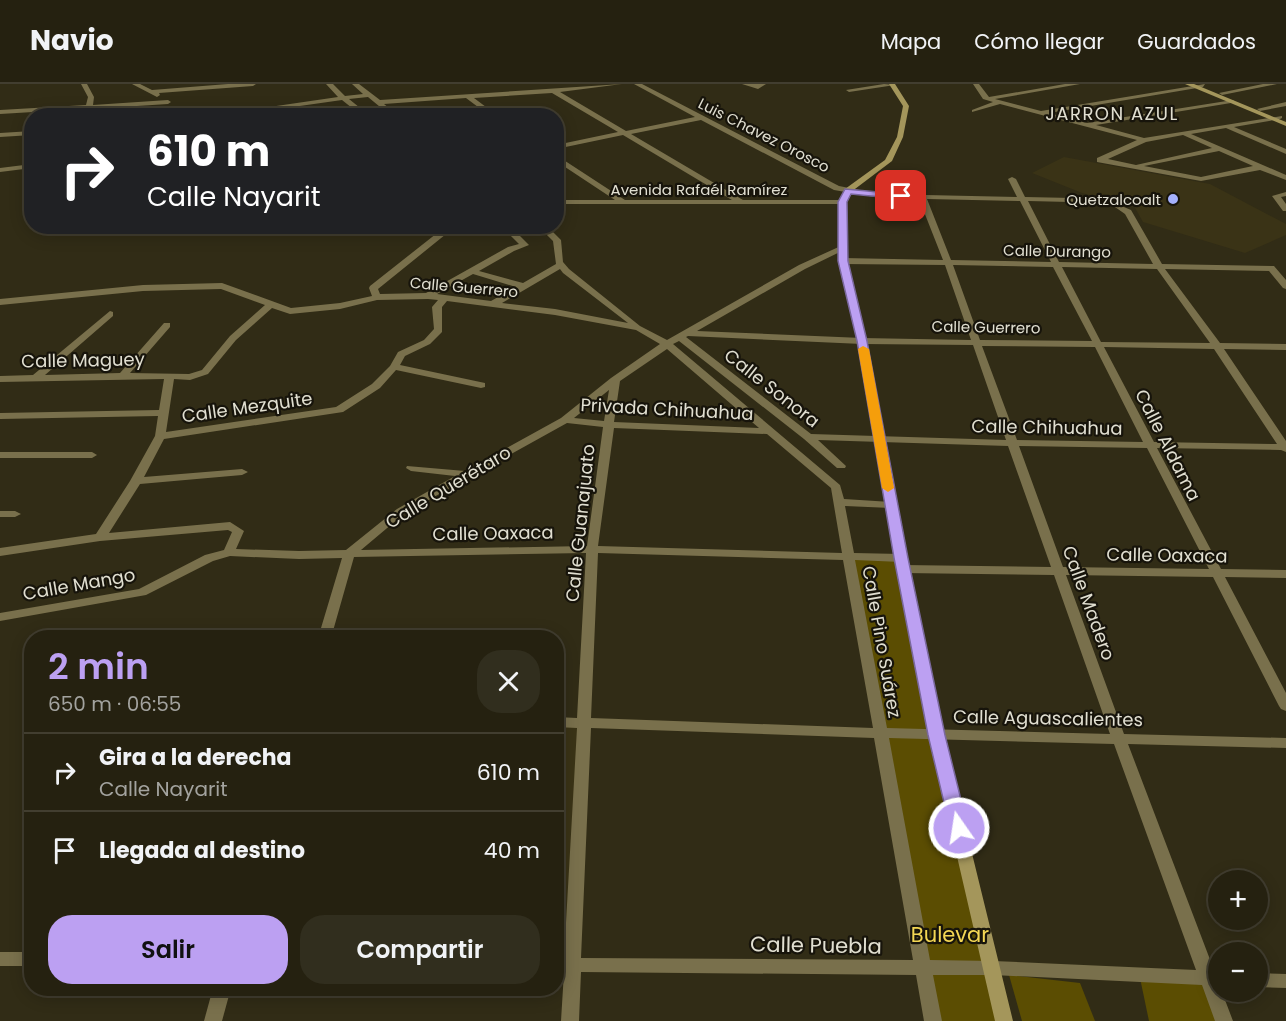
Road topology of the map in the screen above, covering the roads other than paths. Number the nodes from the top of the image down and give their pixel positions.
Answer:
1 (84, 84) edge
2 (135, 84) edge
3 (253, 84) edge
4 (329, 84) edge
5 (355, 84) edge
6 (619, 84) edge
7 (637, 84) edge
8 (746, 84) edge
9 (763, 84) edge
10 (976, 84) edge
11 (1077, 84) edge
12 (1274, 84) edge
13 (892, 85) edge
14 (1197, 85) edge
15 (849, 90) dead end
16 (553, 91) junction
17 (150, 92) junction
18 (1222, 93) junction
19 (368, 95) junction
20 (466, 96) junction
21 (343, 98) junction
22 (985, 98) junction
23 (1231, 101) junction
24 (378, 102) junction
25 (999, 102) junction
26 (1286, 104) edge
27 (89, 106) junction
28 (59, 108) edge
29 (269, 108) edge
30 (356, 108) edge
31 (386, 108) edge
32 (483, 108) edge
33 (1260, 109) junction
34 (24, 110) edge
35 (974, 111) dead end
36 (0, 112) edge
37 (1038, 112) junction
38 (1271, 117) junction
39 (700, 118) junction
40 (1284, 120) edge
41 (1086, 124) junction
42 (1226, 126) junction
43 (625, 133) junction
44 (1183, 133) junction
45 (24, 134) edge
46 (0, 135) edge
47 (1144, 140) junction
48 (564, 145) edge
49 (1220, 149) junction
50 (1286, 152) edge
51 (564, 162) edge
52 (1132, 166) junction
53 (24, 167) edge
54 (1262, 167) junction
55 (0, 170) edge
56 (1286, 178) edge
57 (1012, 179) dead end
58 (1286, 194) edge
59 (845, 197) junction
60 (922, 197) junction
61 (1022, 200) junction
62 (1070, 200) dead end
63 (564, 201) edge
64 (623, 202) junction
65 (742, 202) junction
66 (1119, 207) dead end
67 (1286, 209) edge
68 (442, 234) edge
69 (513, 234) edge
70 (551, 234) edge
71 (843, 247) junction
72 (843, 261) junction
73 (948, 263) junction
74 (561, 265) junction
75 (1055, 265) junction
76 (1160, 266) junction
77 (471, 271) junction
78 (523, 286) junction
79 (1286, 286) edge
80 (428, 296) junction
81 (377, 297) junction
82 (445, 298) junction
83 (0, 302) edge
84 (272, 303) junction
85 (493, 304) junction
86 (110, 314) dead end
87 (167, 325) dead end
88 (639, 328) junction
89 (683, 335) junction
90 (862, 341) junction
91 (977, 342) junction
92 (667, 344) junction
93 (1097, 344) junction
94 (1217, 346) junction
95 (1286, 347) edge
96 (394, 367) junction
97 (123, 375) junction
98 (37, 377) junction
99 (169, 377) junction
100 (0, 379) edge
101 (615, 380) junction
102 (481, 385) dead end
103 (163, 413) junction
104 (0, 416) edge
105 (565, 420) junction
106 (609, 425) junction
107 (768, 431) junction
108 (160, 436) junction
109 (808, 437) junction
110 (879, 439) junction
111 (1013, 444) junction
112 (1149, 445) junction
113 (1285, 448) edge
114 (0, 455) edge
115 (92, 455) dead end
116 (841, 466) dead end
117 (411, 468) dead end
118 (242, 471) dead end
119 (465, 474) junction
120 (136, 481) junction
121 (839, 502) junction
122 (891, 505) junction
123 (0, 514) edge
124 (15, 514) dead end
125 (100, 537) junction
126 (592, 549) junction
127 (0, 552) edge
128 (229, 552) junction
129 (349, 554) junction
130 (849, 557) junction
131 (902, 564) junction
132 (1058, 571) junction
133 (1217, 574) junction
134 (1286, 574) edge
135 (0, 616) edge
136 (326, 630) edge
137 (1286, 706) edge
138 (564, 722) edge
139 (584, 722) junction
140 (880, 732) junction
141 (936, 735) junction
142 (1119, 739) junction
143 (1286, 743) edge
144 (0, 959) edge
145 (24, 959) edge
146 (564, 965) edge
147 (1208, 965) edge
148 (923, 968) junction
149 (993, 968) junction
150 (1208, 978) edge
151 (1268, 980) edge
152 (1286, 981) edge
153 (220, 996) edge
154 (1219, 1002) edge
155 (213, 1021) edge
156 (570, 1021) edge
157 (933, 1021) edge
158 (1004, 1021) edge
159 (1224, 1021) edge

1 - 27 street
2 - 17 street
3 - 17 street
4 - 21 street
5 - 19 street
6 - 16 street
7 - 39 street, Luis Chavez Orosco
8 - 9 street
10 - 22 street
11 - 22 street
12 - 18 street
13 - 15 street
13 - 59 street
14 - 18 street
14 - 23 street
14 - 37 street
16 - 20 street
16 - 43 street
17 - 27 street
18 - 33 street
19 - 21 street
19 - 24 street
20 - 24 street
20 - 32 street
21 - 29 street
21 - 30 street
22 - 25 street
23 - 38 street
23 - 41 street
24 - 31 street
25 - 35 street
25 - 37 street
26 - 33 street
27 - 28 street
33 - 40 street
34 - 36 street
37 - 41 street
38 - 40 street
38 - 42 street
39 - 43 street
39 - 59 street, Luis Chavez Orosco
41 - 47 street
42 - 44 street
42 - 50 street
43 - 48 street
43 - 65 street
44 - 47 street
44 - 49 street
45 - 46 street
47 - 52 street
49 - 52 street
49 - 54 street
51 - 64 street
52 - 54 street
53 - 55 street
54 - 56 street
57 - 61 street, Calle Aldama
58 - 67 street
59 - 60 street
59 - 65 street, Avenida Rafaél Ramírez
59 - 71 street
60 - 61 street
60 - 73 street, Calle Madero
61 - 62 street
61 - 75 street, Calle Aldama
63 - 64 street, Avenida Rafaél Ramírez
64 - 65 street, Avenida Rafaél Ramírez
66 - 76 street
68 - 81 street
69 - 77 street
70 - 74 street
71 - 72 street
71 - 89 street
72 - 73 street, Calle Durango
72 - 90 street
73 - 75 street, Calle Durango
73 - 91 street, Calle Madero
74 - 78 street
74 - 88 street
75 - 76 street, Calle Durango
75 - 93 street, Calle Aldama
76 - 79 street, Calle Durango
76 - 94 street
77 - 78 street
77 - 80 street
78 - 85 street
80 - 81 street, Calle Guerrero
80 - 82 street, Calle Guerrero
81 - 84 street, Calle Guerrero
82 - 85 street, Calle Guerrero
82 - 96 street
83 - 84 street, Calle Guerrero
84 - 99 street
85 - 88 street, Calle Guerrero
86 - 98 street
87 - 97 street
88 - 92 street, Calle Guerrero
89 - 90 street, Calle Guerrero
89 - 92 street
89 - 109 street, Calle Sonora
90 - 91 street, Calle Guerrero
90 - 110 street
91 - 93 street, Calle Guerrero
91 - 111 street, Calle Madero
92 - 101 street
92 - 107 street, Calle Pino Suárez
93 - 94 street, Calle Guerrero
93 - 112 street, Calle Aldama
94 - 95 street, Calle Guerrero
94 - 113 street
96 - 102 street
96 - 108 street, Calle Mezquite
97 - 98 street, Calle Maguey
97 - 99 street, Calle Maguey
98 - 100 street, Calle Maguey
99 - 103 street, Calle Maguey
101 - 105 street, Calle Querétaro
101 - 106 street, Calle Guanajuato
103 - 104 street
103 - 108 street, Calle Maguey
105 - 106 street, Privada Chihuahua
105 - 119 street, Calle Querétaro
106 - 107 street, Privada Chihuahua
106 - 126 street, Calle Guanajuato
107 - 121 street, Calle Pino Suárez
108 - 120 street, Calle Maguey
109 - 110 street, Calle Chihuahua
109 - 116 street, Calle Sonora
110 - 111 street, Calle Chihuahua
110 - 122 street
111 - 112 street, Calle Chihuahua
111 - 132 street, Calle Madero
112 - 113 street, Calle Chihuahua
112 - 133 street, Calle Aldama
114 - 115 street
117 - 119 street
118 - 120 street
119 - 129 street, Calle Querétaro
120 - 125 street, Calle Maguey
121 - 122 street
121 - 130 street, Calle Pino Suárez
122 - 131 street
123 - 124 street
125 - 127 street
125 - 128 street
126 - 129 street, Calle Oaxaca
126 - 130 street, Calle Oaxaca
126 - 139 street, Calle Guanajuato
128 - 129 street, Calle Oaxaca
128 - 135 street, Calle Mango
129 - 136 street
130 - 131 street, Calle Oaxaca
130 - 140 street, Calle Pino Suárez
131 - 132 street, Calle Oaxaca
131 - 141 street
132 - 133 street, Calle Oaxaca
132 - 142 street, Calle Madero
133 - 134 street, Calle Oaxaca
133 - 137 street, Calle Aldama
138 - 139 street, Calle Aguascalientes
139 - 140 street, Calle Aguascalientes
139 - 146 street, Calle Guanajuato
140 - 141 street, Calle Aguascalientes
140 - 148 street, Calle Pino Suárez
141 - 142 street, Calle Aguascalientes
141 - 149 street
142 - 143 street, Calle Aguascalientes
142 - 147 street, Calle Madero
144 - 145 street
146 - 148 street, Calle Puebla
146 - 156 street, Calle Guanajuato
148 - 149 street, Calle Puebla
148 - 157 street, Calle Pino Suárez
149 - 150 street, Calle Puebla
149 - 158 street
151 - 152 street
153 - 155 street
154 - 159 street, Calle Madero

